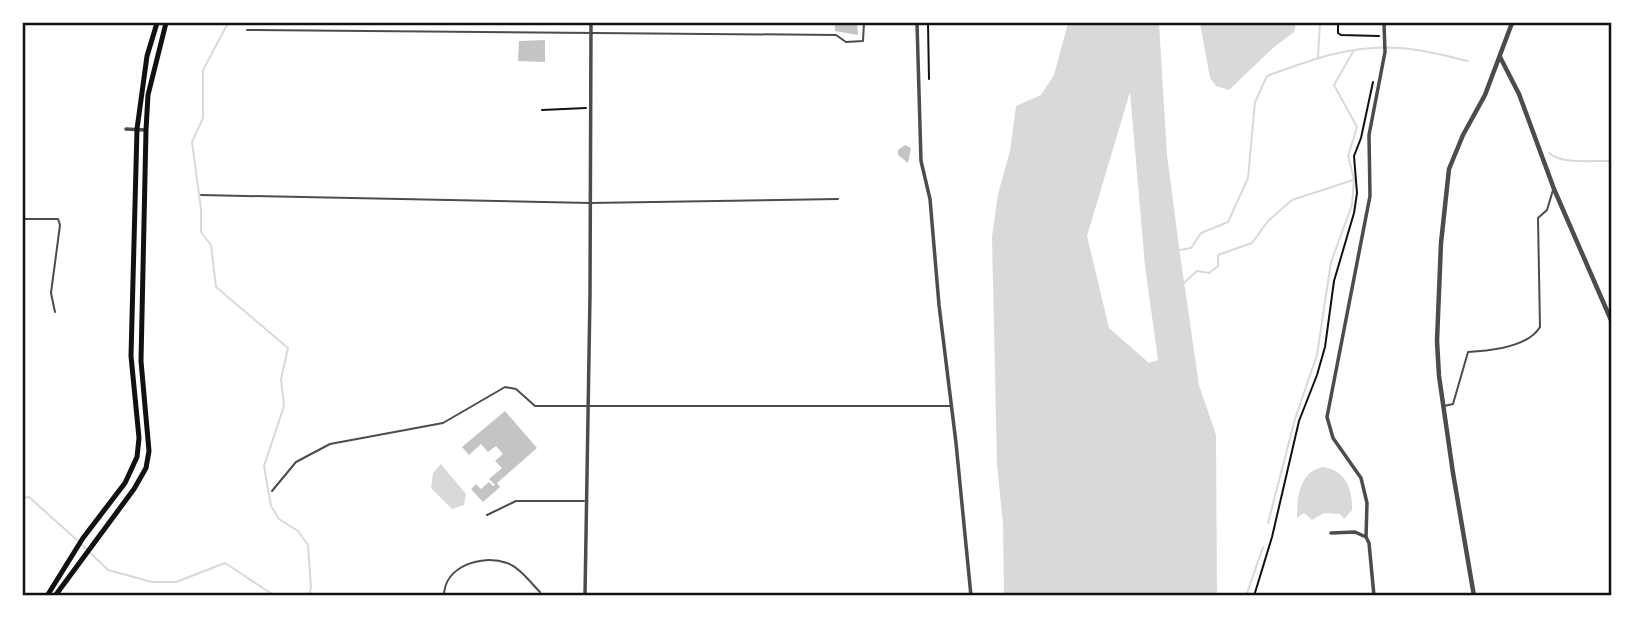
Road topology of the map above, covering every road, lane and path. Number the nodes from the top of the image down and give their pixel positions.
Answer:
1 (157, 23) edge
2 (166, 23) edge
3 (591, 23) edge
4 (864, 23) edge
5 (917, 23) edge
6 (928, 23) edge
7 (1338, 23) edge
8 (1384, 23) edge
9 (1512, 23) edge
10 (247, 30) dead end
11 (591, 34) junction
12 (1381, 42) dead end
13 (1500, 55) junction
14 (1375, 75) dead end
15 (929, 79) dead end
16 (590, 108) junction
17 (542, 110) dead end
18 (126, 129) dead end
19 (137, 129) junction
20 (146, 130) junction
21 (1554, 189) junction
22 (201, 195) dead end
23 (838, 199) dead end
24 (590, 203) junction
25 (23, 219) edge
26 (55, 312) dead end
27 (1611, 320) edge
28 (131, 370) junction
29 (142, 373) junction
30 (589, 406) junction
31 (950, 406) junction
32 (1443, 406) junction
33 (272, 491) dead end
34 (585, 501) junction
35 (487, 515) dead end
36 (1331, 533) dead end
37 (1366, 537) junction
38 (47, 596) edge
39 (55, 596) edge
40 (444, 596) edge
41 (541, 596) edge
42 (585, 596) edge
43 (971, 596) edge
44 (1254, 596) edge
45 (1374, 596) edge
46 (1474, 596) edge

1 - 19 main road
2 - 20 main road
3 - 11 street
4 - 11 lane
5 - 31 street
6 - 15 path
7 - 12 path
8 - 37 street
9 - 13 street
10 - 11 lane
11 - 16 street
13 - 21 street
13 - 32 street
14 - 44 path
16 - 17 path
16 - 24 street
18 - 19 street
19 - 20 street
19 - 28 main road
20 - 29 main road
21 - 27 street
21 - 32 lane
22 - 24 lane
23 - 24 lane
24 - 30 street
25 - 26 lane
28 - 29 main road
28 - 38 main road
29 - 39 main road
30 - 31 lane
30 - 33 lane
30 - 34 street
31 - 43 street
32 - 46 street
34 - 35 lane
34 - 42 street
36 - 37 street
37 - 45 street
40 - 41 lane

